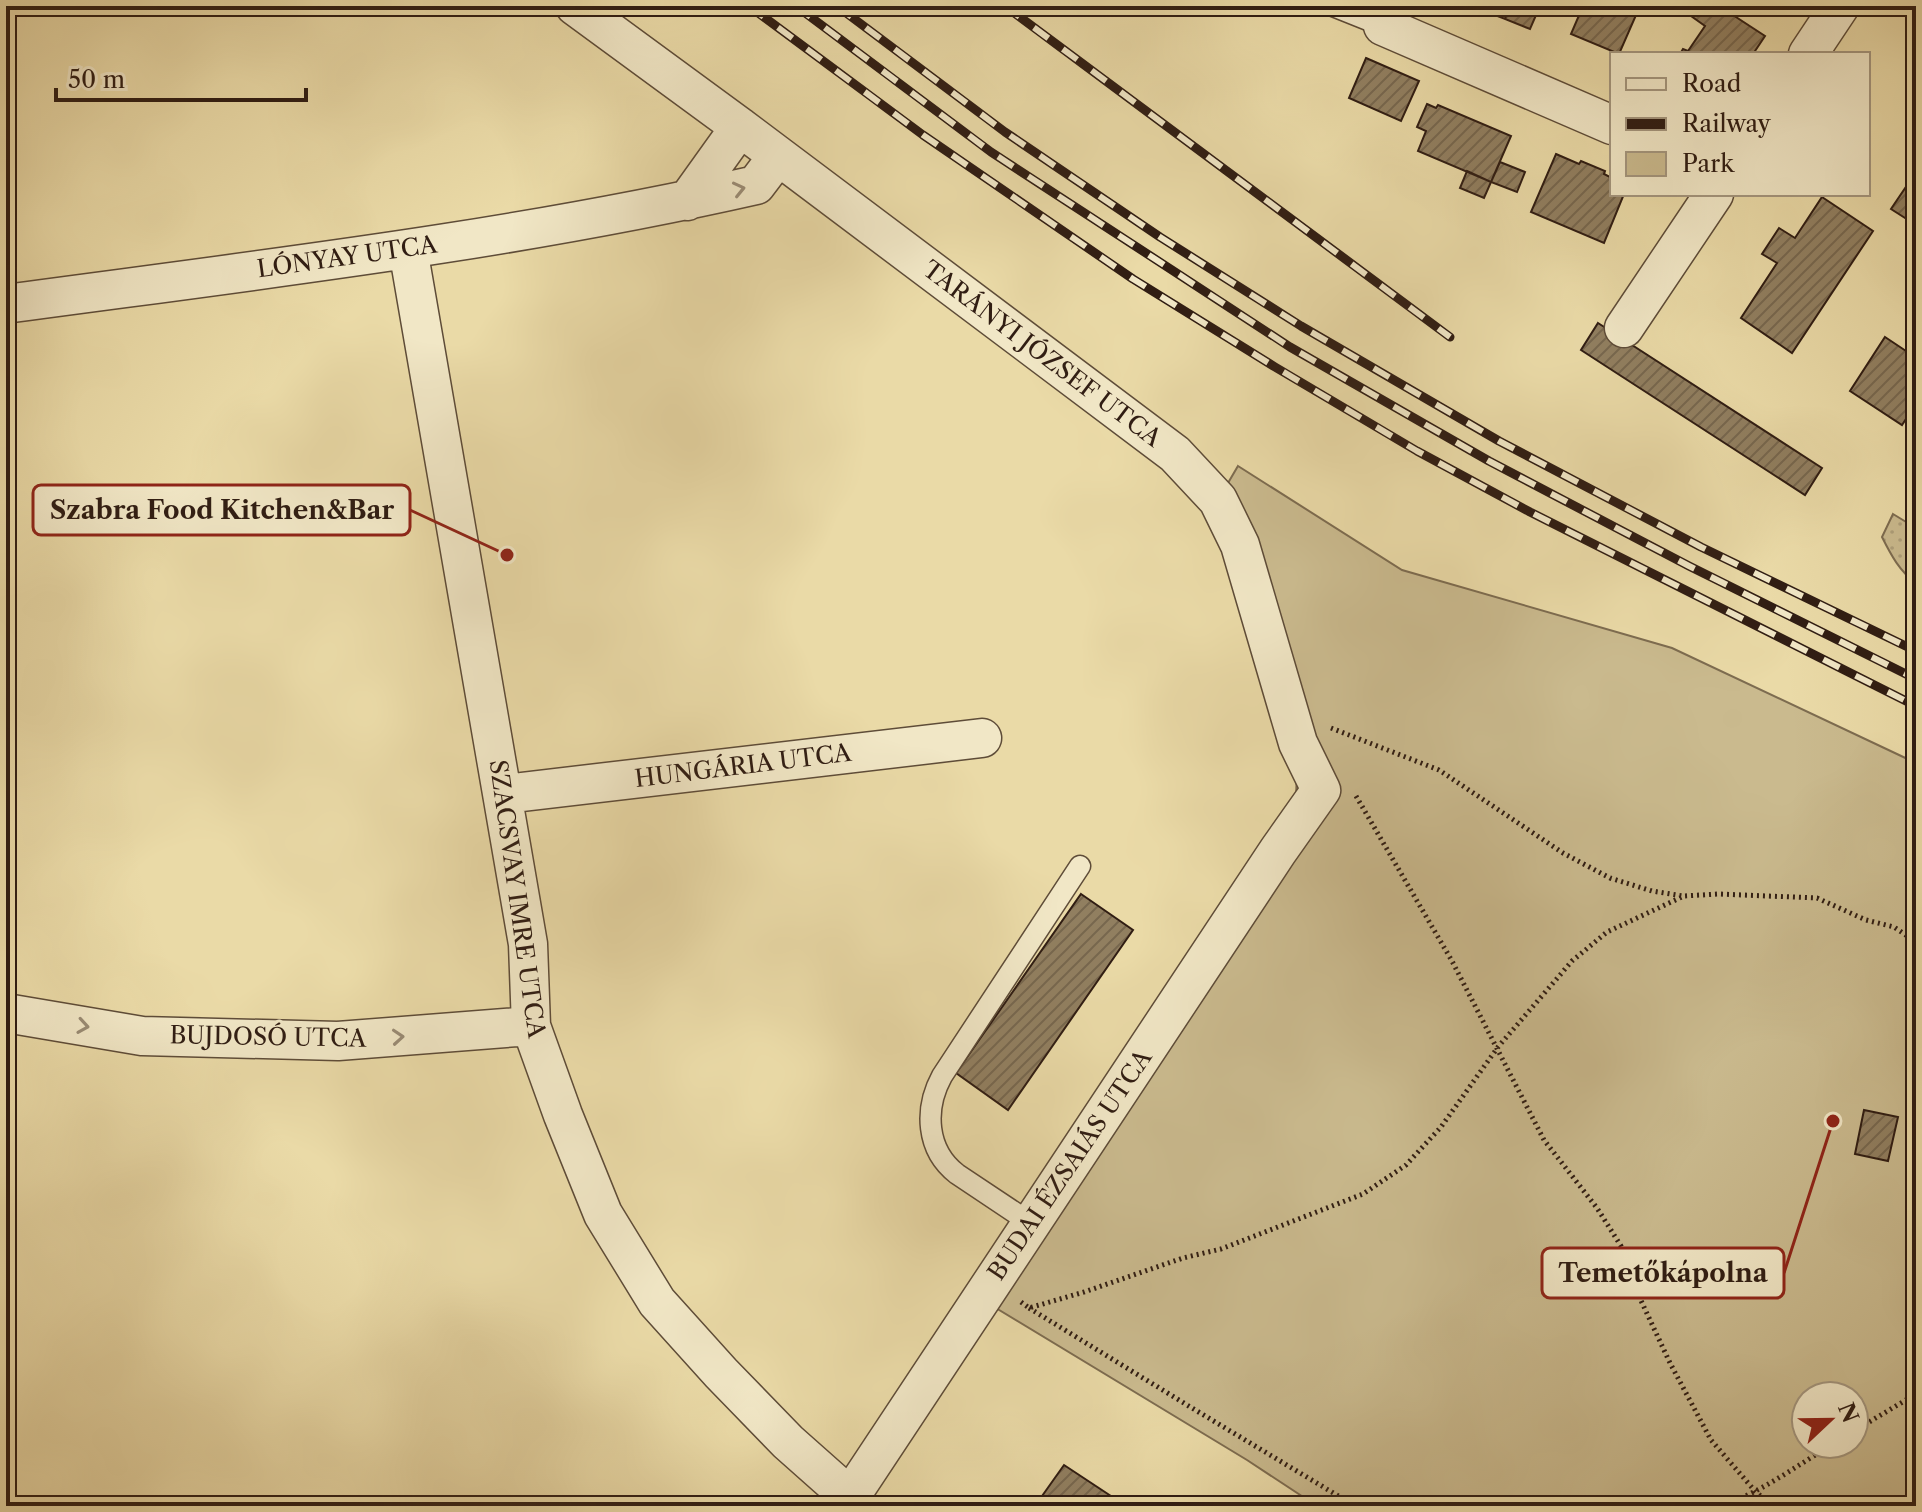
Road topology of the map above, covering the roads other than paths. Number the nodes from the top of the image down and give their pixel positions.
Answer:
1 (575, 6) edge
2 (1333, 6) edge
3 (1840, 6) edge
4 (1383, 26) joint
5 (1809, 52) edge
6 (1610, 124) edge
7 (740, 127) junction
8 (778, 156) junction
9 (1713, 196) edge
10 (687, 201) junction
11 (408, 249) junction
12 (6, 304) edge
13 (1624, 328) dead end
14 (982, 738) dead end
15 (504, 794) junction
16 (1295, 825) joint
17 (1080, 866) dead end
18 (6, 1013) edge
19 (531, 1026) junction
20 (1032, 1224) junction
21 (847, 1501) edge

1 - 7 street, TARÁNYI JÓZSEF UTCA
2 - 4 lane
3 - 5 street
4 - 6 street
7 - 8 street, TARÁNYI JÓZSEF UTCA
7 - 10 street
10 -> 8 street, LÓNYAY UTCA
8 - 16 street, TARÁNYI JÓZSEF UTCA
9 - 13 street
10 - 11 street, LÓNYAY UTCA
11 - 12 street, LÓNYAY UTCA
11 - 15 street, SZACSVAY IMRE UTCA
14 - 15 street, HUNGÁRIA UTCA
15 - 19 street, SZACSVAY IMRE UTCA
16 - 20 street, BUDAI ÉZSAIÁS UTCA
17 - 20 lane
18 -> 19 street, BUJDOSÓ UTCA
19 - 21 street, SZACSVAY IMRE UTCA
20 - 21 street, BUDAI ÉZSAIÁS UTCA

